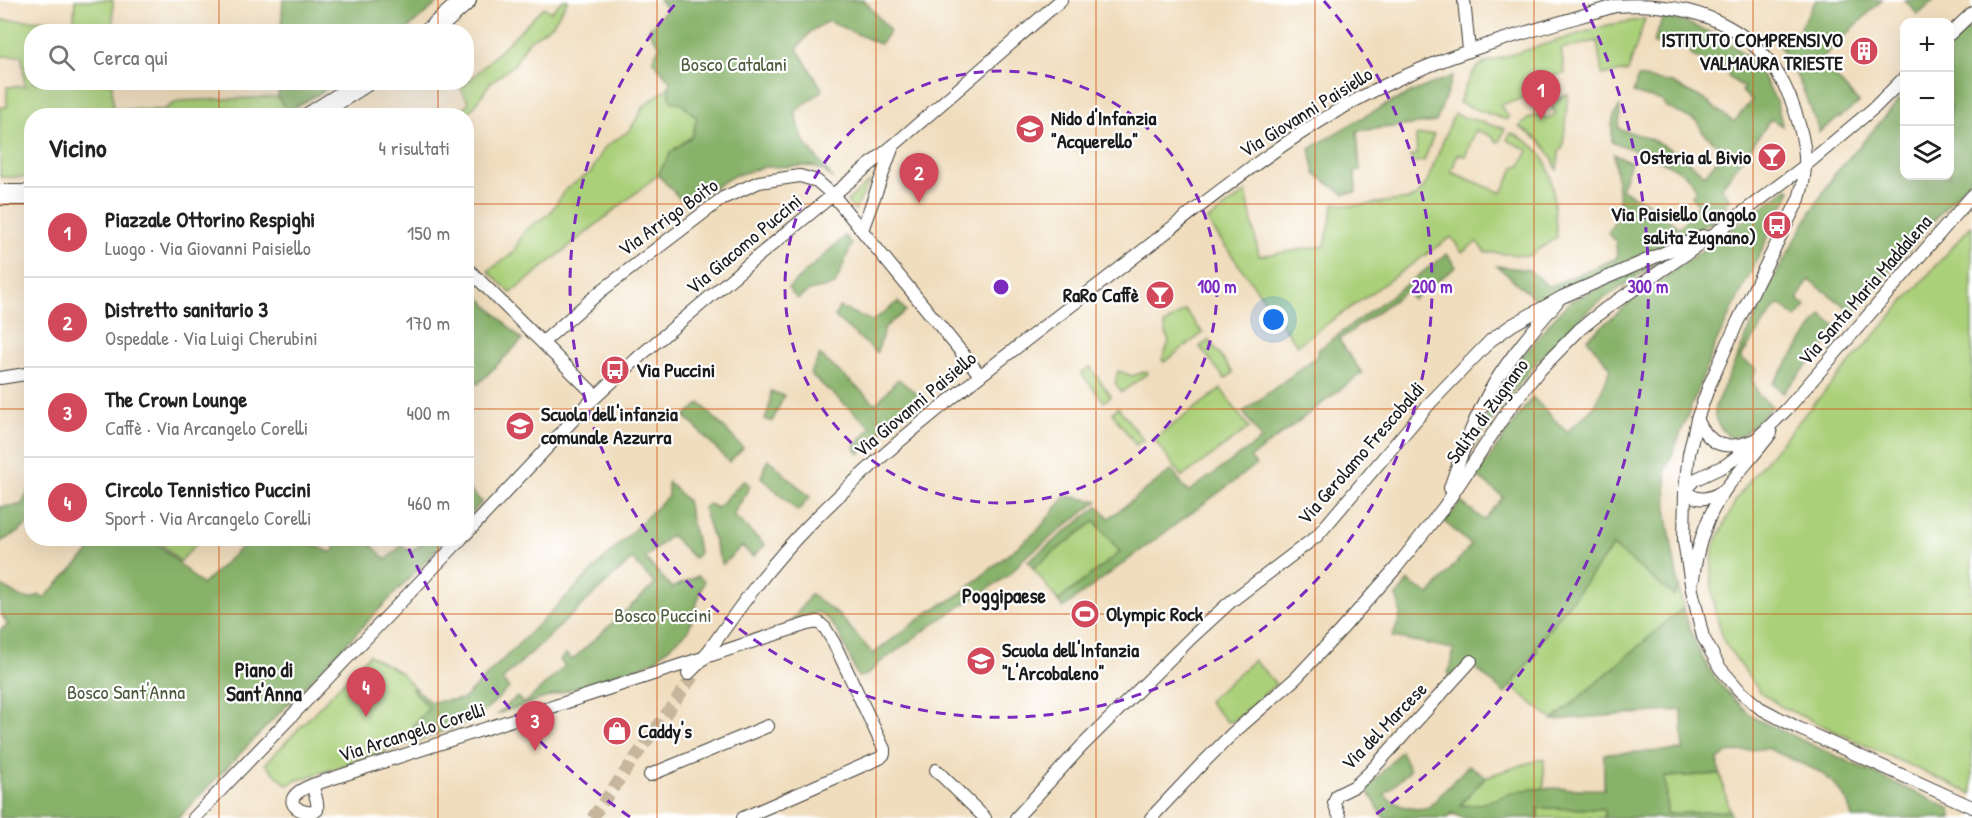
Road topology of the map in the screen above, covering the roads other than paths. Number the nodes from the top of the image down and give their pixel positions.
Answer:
1 (466, 0) edge
2 (1060, 0) edge
3 (1464, 0) edge
4 (1972, 13) edge
5 (439, 24) edge
6 (1954, 30) edge
7 (1469, 50) junction
8 (1900, 83) edge
9 (353, 90) edge
10 (325, 108) edge
11 (894, 145) junction
12 (1806, 165) junction
13 (0, 195) edge
14 (24, 195) edge
15 (833, 195) junction
16 (1972, 196) edge
17 (862, 230) junction
18 (1718, 230) junction
19 (474, 275) edge
20 (1562, 297) junction
21 (543, 342) junction
22 (24, 374) edge
23 (980, 375) junction
24 (0, 378) edge
25 (596, 396) junction
26 (1787, 409) junction
27 (1697, 419) junction
28 (1758, 438) junction
29 (1726, 489) junction
30 (1685, 490) junction
31 (1444, 507) junction
32 (474, 526) edge
33 (455, 546) edge
34 (1692, 590) junction
35 (703, 659) junction
36 (1471, 662) dead end
37 (692, 673) tunnel mouth
38 (768, 726) dead end
39 (936, 770) dead end
40 (650, 775) dead end
41 (312, 786) dead end
42 (1972, 807) edge
43 (194, 818) edge
44 (743, 818) edge
45 (985, 818) edge
46 (1016, 818) edge
47 (1151, 818) edge
48 (1340, 818) edge

1 - 5 main road
2 - 11 street, Via Giacomo Puccini
3 - 7 street
4 - 6 street
7 - 12 street, Via Giovanni Paisiello
7 - 23 street, Via Giovanni Paisiello
8 - 12 street, Salita di Zugnano
9 - 10 main road
11 - 15 street, Via Giacomo Puccini
11 - 17 street
12 - 18 street, Salita di Zugnano
12 - 27 street, Via Giovanni Paisiello
13 - 14 main road
15 - 17 street, Via Arrigo Boito
15 - 21 street, Via Arrigo Boito
15 - 25 street, Via Giacomo Puccini
16 - 26 street, Via Santa Maria Maddalena
17 - 23 street, Via Arrigo Boito
18 - 20 street, Via Gerolamo Frescobaldi
18 - 31 street, Salita di Zugnano
19 - 21 street
20 - 31 street, Via Gerolamo Frescobaldi
20 - 46 street, Via Gerolamo Frescobaldi
21 - 25 street
22 - 24 street
23 - 35 street, Via Giovanni Paisiello
25 - 32 street, Via Giacomo Puccini
26 - 28 street, Via Santa Maria Maddalena
26 - 29 street, Via Santa Maria Maddalena
27 - 28 street, Via Santa Maria Maddalena
27 - 30 street, Via Giovanni Paisiello
28 - 30 street, Via Santa Maria Maddalena
29 - 30 street
29 - 34 street, Via Santa Maria Maddalena
30 - 34 street, Via Santa Maria Maddalena
31 - 47 street, Salita di Zugnano
33 - 43 street
34 - 42 street, Via Santa Maria Maddalena
35 - 37 street, Via Giovanni Paisiello
35 - 41 street, Via Arcangelo Corelli
35 - 44 street, Via Arcangelo Corelli
36 - 48 street, Via del Marcese
38 - 40 street
39 - 45 street

